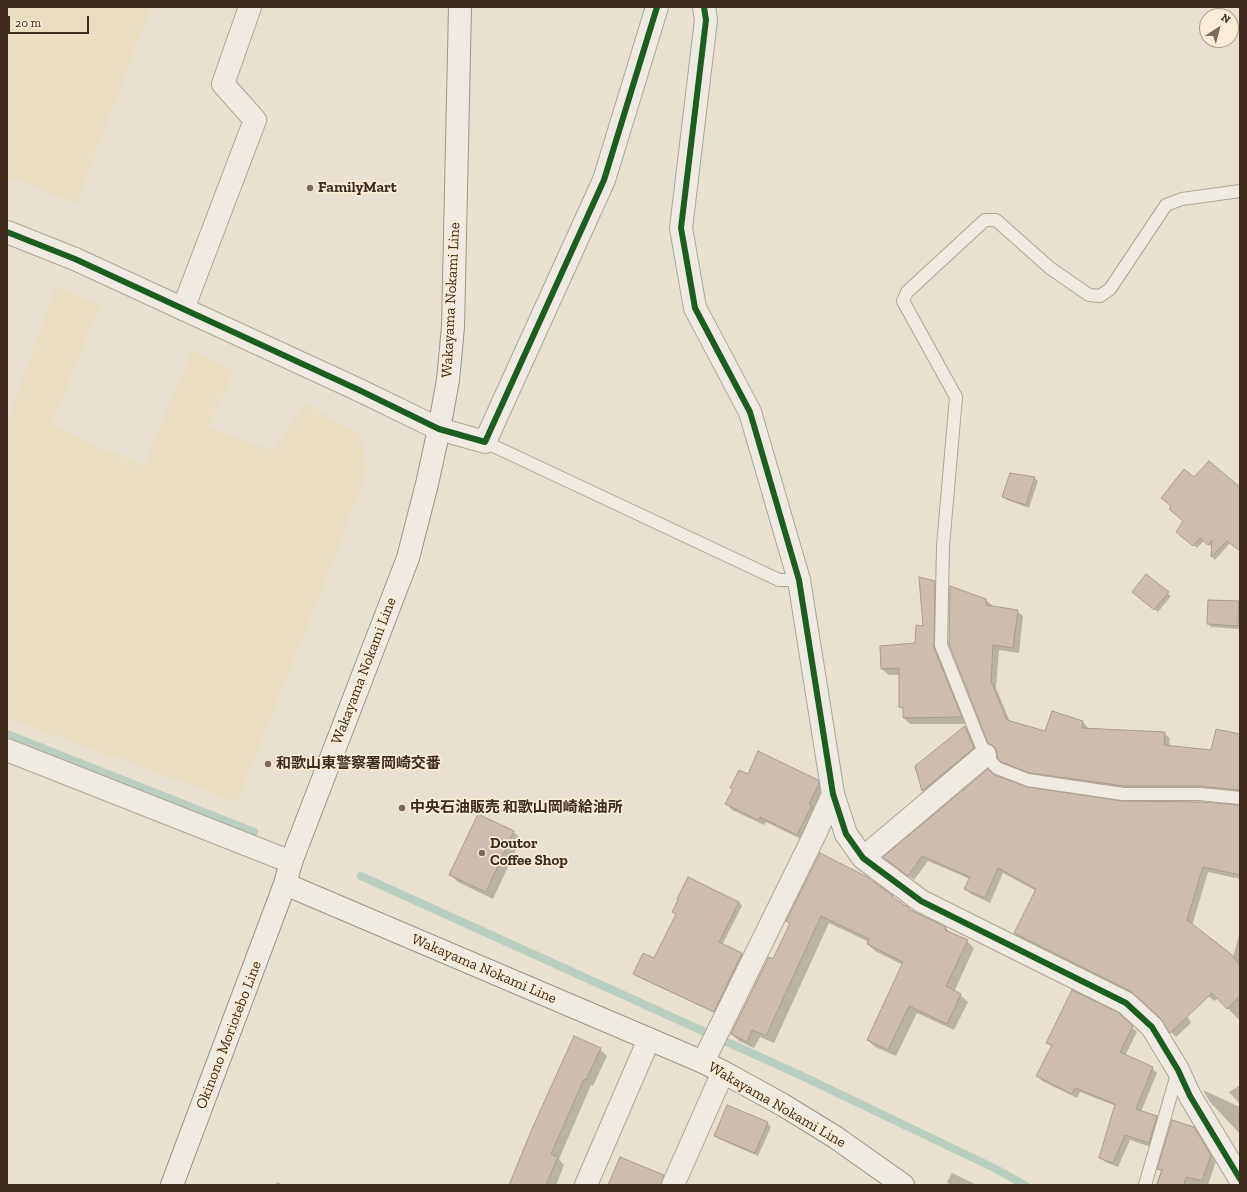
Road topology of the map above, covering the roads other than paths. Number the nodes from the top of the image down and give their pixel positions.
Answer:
1 (250, 7) edge
2 (460, 7) edge
3 (657, 7) edge
4 (704, 7) edge
5 (1240, 191) edge
6 (7, 232) edge
7 (183, 309) junction
8 (439, 429) junction
9 (486, 442) junction
10 (799, 580) junction
11 (7, 750) edge
12 (985, 755) junction
13 (833, 794) junction
14 (1240, 798) edge
15 (863, 858) junction
16 (290, 862) junction
17 (285, 884) junction
18 (650, 1039) junction
19 (703, 1062) junction
20 (1178, 1070) junction
21 (723, 1072) junction
22 (1240, 1180) edge
23 (172, 1185) edge
24 (586, 1185) edge
25 (673, 1185) edge
26 (903, 1185) edge
27 (1146, 1185) edge

1 - 7 street
2 - 8 street, Wakayama Nokami Line
3 - 9 street
4 - 10 street
5 - 12 lane
6 - 7 street
7 - 8 street
8 - 9 street
8 - 16 street, Wakayama Nokami Line
9 - 10 lane
10 - 13 street
11 - 16 street
12 - 14 lane
12 - 15 street
13 - 15 street
13 - 19 street
15 - 20 street
16 - 17 street, Wakayama Nokami Line
17 - 18 street, Wakayama Nokami Line
17 - 23 street, Okinono Moriotebo Line
18 - 19 street, Wakayama Nokami Line
18 - 24 street
19 - 21 street, Wakayama Nokami Line
20 - 22 street
20 - 27 lane
21 - 25 street
21 - 26 street, Wakayama Nokami Line

